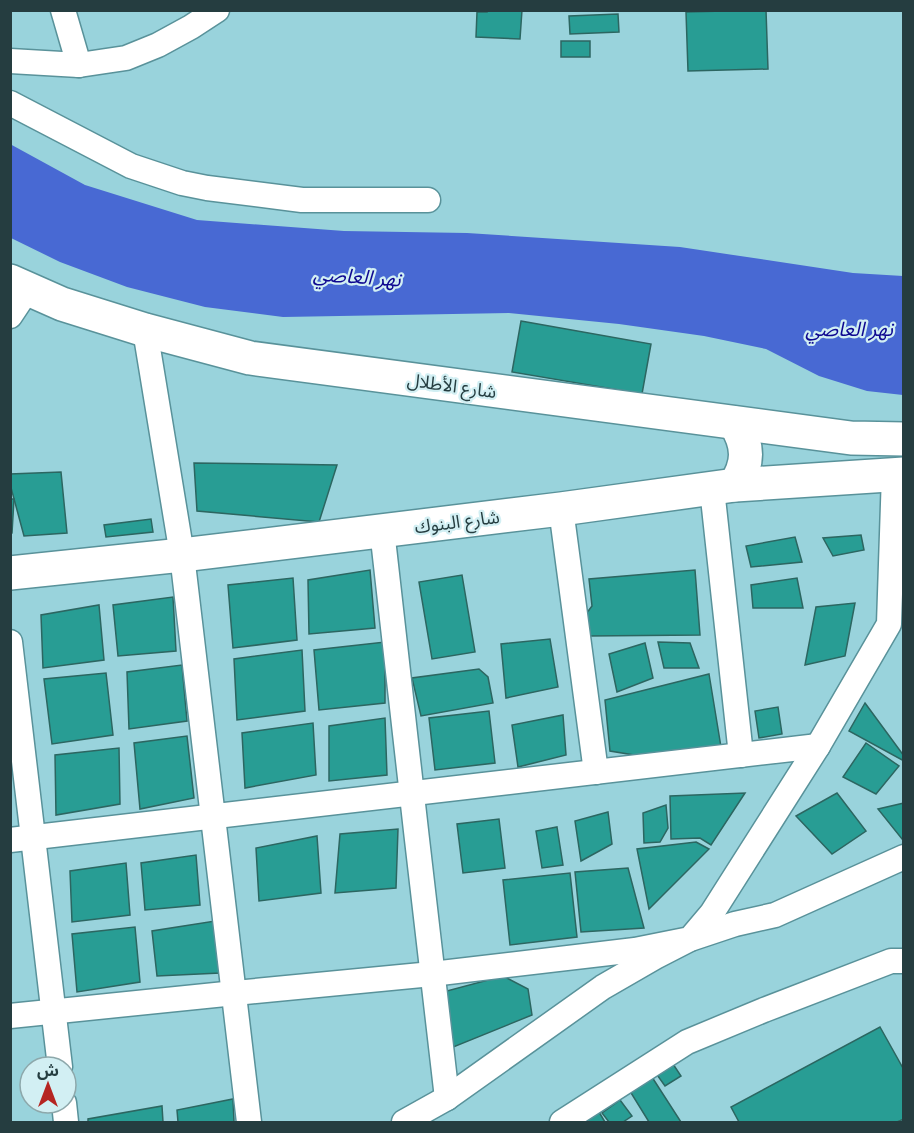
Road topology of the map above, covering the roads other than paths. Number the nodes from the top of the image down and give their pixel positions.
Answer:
1 (63, 10) edge
2 (217, 10) edge
3 (10, 61) edge
4 (79, 65) junction
5 (10, 103) edge
6 (428, 200) dead end
7 (19, 285) edge
8 (10, 316) edge
9 (145, 330) junction
10 (735, 423) junction
11 (903, 440) edge
12 (899, 474) edge
13 (723, 487) junction
14 (561, 509) junction
15 (382, 530) junction
16 (182, 555) junction
17 (10, 573) edge
18 (10, 642) edge
19 (818, 746) junction
20 (741, 755) junction
21 (596, 772) junction
22 (413, 793) junction
23 (213, 817) junction
24 (22, 839) edge
25 (903, 857) edge
26 (690, 939) junction
27 (903, 962) edge
28 (432, 974) junction
29 (235, 993) junction
30 (53, 1011) junction
31 (10, 1016) edge
32 (58, 1055) edge
33 (447, 1098) junction
34 (249, 1122) edge
35 (404, 1122) edge
36 (562, 1122) edge

1 - 4 street
2 - 4 street
3 - 4 street
5 - 6 street
7 - 8 street
7 - 9 main road, شارع الأطلال
9 - 10 main road, شارع الأطلال
9 - 16 street
10 - 11 main road, شارع الأطلال
10 - 13 main road
12 - 13 main road, شارع البنوك
12 - 19 street
13 - 14 main road, شارع البنوك
13 - 20 street
14 - 15 main road, شارع البنوك
14 - 21 street
15 - 16 main road, شارع البنوك
15 - 22 street
16 - 17 main road, شارع البنوك
16 - 23 street
18 - 24 street
19 - 20 street
19 - 26 street
20 - 21 street
21 - 22 street
22 - 23 street
22 - 28 street
23 - 24 street
23 - 29 street
24 - 30 street
25 - 26 street
26 - 28 street
26 - 33 street
27 - 36 street
28 - 29 street
28 - 33 street
29 - 30 street
29 - 34 street
30 - 31 street
30 - 32 street
33 - 35 street

